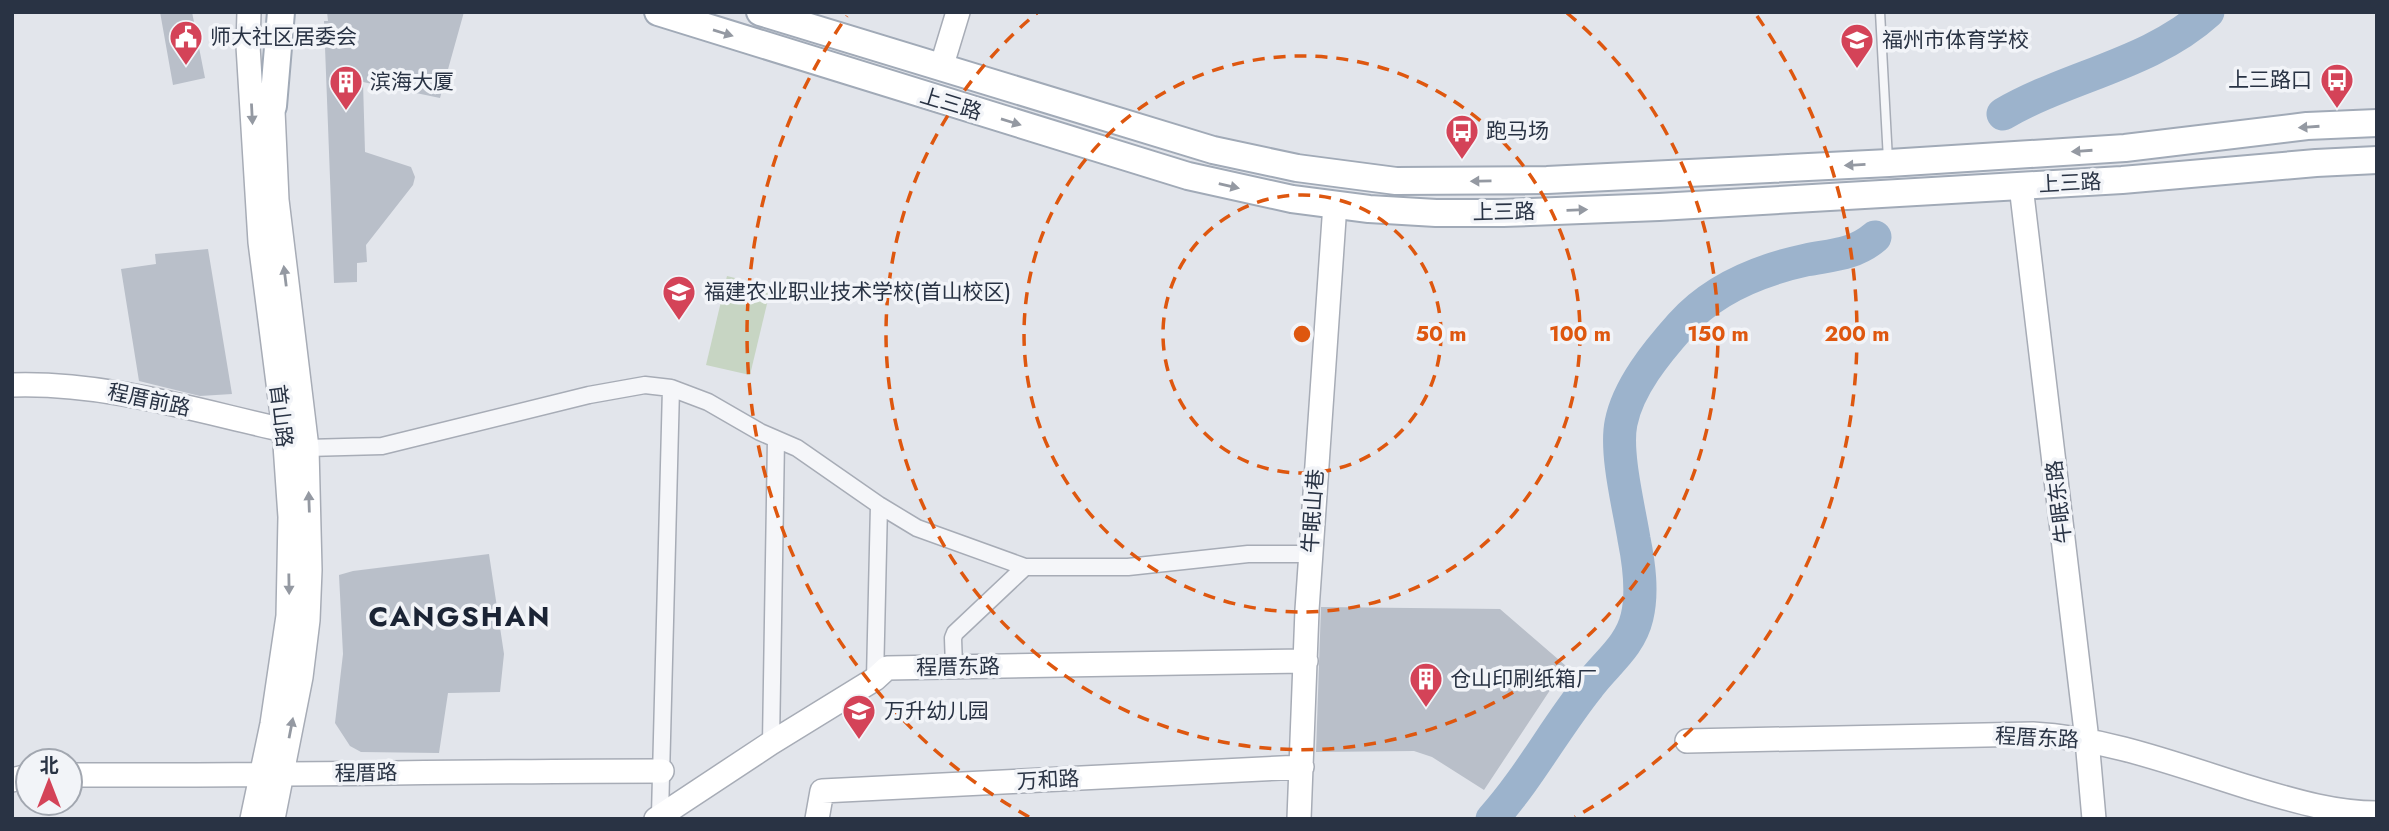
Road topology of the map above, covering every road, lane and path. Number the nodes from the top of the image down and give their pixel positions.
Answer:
1 (240, 12) edge
2 (249, 12) edge
3 (270, 12) edge
4 (281, 12) edge
5 (658, 12) edge
6 (760, 12) edge
7 (958, 12) edge
8 (1880, 12) edge
9 (248, 46) junction
10 (941, 68) junction
11 (273, 106) junction
12 (2377, 123) edge
13 (2377, 160) edge
14 (1889, 163) junction
15 (2021, 186) junction
16 (1335, 204) junction
17 (12, 385) edge
18 (671, 388) junction
19 (284, 430) junction
20 (776, 439) junction
21 (307, 448) junction
22 (879, 505) junction
23 (1310, 554) junction
24 (1025, 567) junction
25 (1306, 661) junction
26 (954, 667) junction
27 (875, 679) junction
28 (2087, 740) junction
29 (1688, 741) dead end
30 (771, 743) junction
31 (1302, 767) junction
32 (662, 771) junction
33 (84, 775) edge
34 (271, 775) junction
35 (2377, 813) edge
36 (658, 817) edge
37 (252, 819) edge
38 (274, 819) edge
39 (817, 819) edge
40 (1299, 819) edge
41 (2094, 819) edge

1 - 9 street
2 - 9 street, 首山路
3 - 11 street, 首山路
4 - 11 main road
5 -> 16 main road, 上三路
6 - 10 main road, 上三路
7 - 10 street
8 - 14 lane
9 -> 19 street, 首山路
14 -> 10 main road, 上三路
21 -> 11 street, 首山路
12 -> 14 main road, 上三路
13 - 15 main road, 上三路
16 -> 15 main road, 上三路
15 - 28 street, 牛眠东路
16 - 23 street, 牛眠山巷
17 - 19 street, 程厝前路
18 - 20 street
18 - 21 street
18 - 32 street
19 -> 34 street, 首山路
20 - 22 street
20 - 30 street
34 -> 21 street, 首山路
22 - 24 street
22 - 27 street
23 - 24 street
23 - 25 street, 牛眠山巷
24 - 26 street
25 - 26 street, 程厝东路
25 - 31 street, 牛眠山巷
26 - 27 street, 程厝东路
27 - 30 street, 程厝东路
28 - 29 street, 程厝东路
28 - 35 street, 程厝东路
28 - 41 street, 牛眠东路
30 - 36 street, 程厝东路
31 - 39 street, 万和路
31 - 40 street, 牛眠山巷
32 - 34 street, 程厝路
32 - 36 street
33 - 34 street, 程厝路
34 - 37 street, 首山路
34 - 38 street, 首山路

